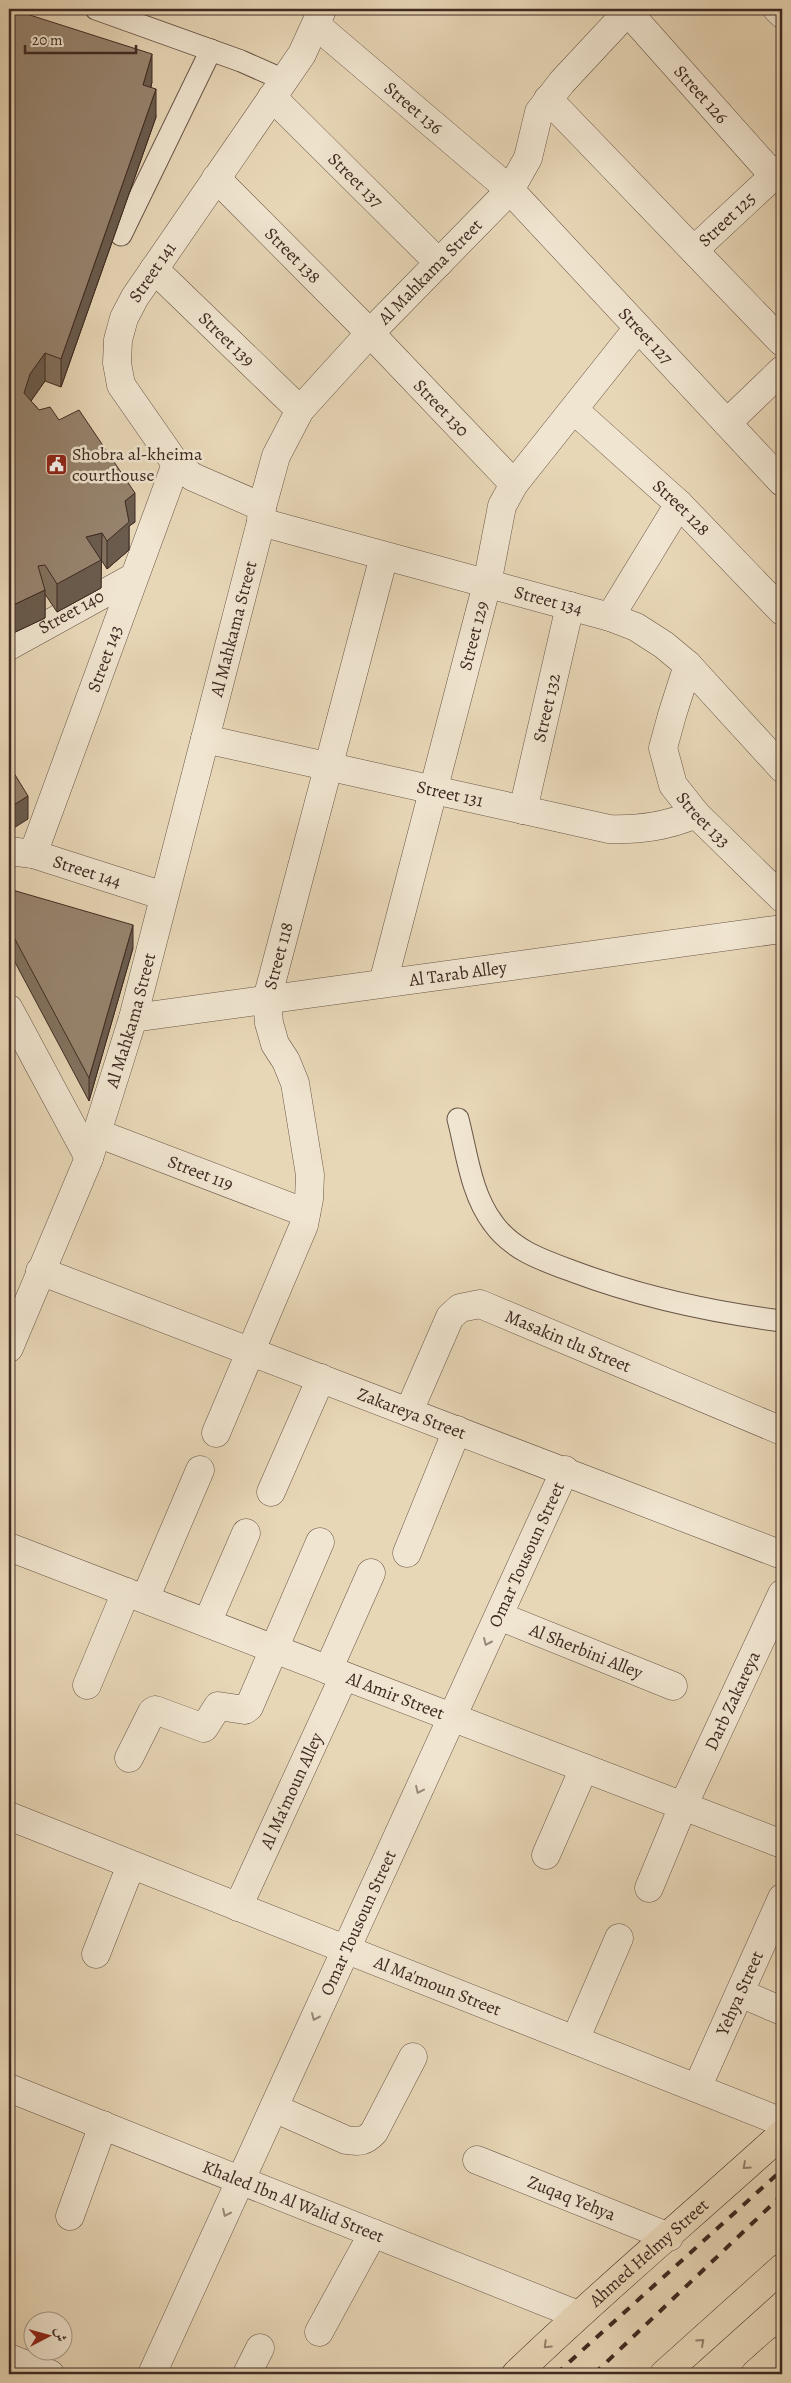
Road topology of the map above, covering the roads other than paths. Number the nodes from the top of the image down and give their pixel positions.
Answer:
1 (96, 9) edge
2 (777, 9) edge
3 (629, 10) edge
4 (782, 14) edge
5 (320, 17) edge
6 (211, 50) junction
7 (278, 88) junction
8 (548, 99) junction
9 (778, 172) edge
10 (216, 178) junction
11 (510, 190) junction
12 (121, 235) dead end
13 (694, 250) junction
14 (439, 263) junction
15 (154, 269) junction
16 (638, 328) junction
17 (370, 332) junction
18 (782, 342) edge
19 (782, 370) edge
20 (300, 410) junction
21 (574, 410) junction
22 (727, 423) junction
23 (176, 464) junction
24 (782, 482) edge
25 (514, 484) junction
26 (679, 504) junction
27 (262, 514) junction
28 (384, 556) junction
29 (134, 576) junction
30 (488, 584) junction
31 (570, 606) junction
32 (782, 611) edge
33 (610, 616) junction
34 (9, 646) edge
35 (688, 665) junction
36 (204, 739) junction
37 (778, 753) edge
38 (328, 767) junction
39 (433, 790) junction
40 (523, 810) junction
41 (696, 814) junction
42 (21, 852) edge
43 (164, 896) junction
44 (782, 898) edge
45 (782, 929) edge
46 (382, 983) junction
47 (267, 1000) junction
48 (9, 1009) edge
49 (133, 1018) junction
50 (458, 1120) dead end
51 (93, 1145) junction
52 (306, 1213) junction
53 (40, 1271) junction
54 (782, 1322) edge
55 (9, 1348) edge
56 (250, 1351) junction
57 (321, 1378) junction
58 (409, 1411) junction
59 (457, 1430) junction
60 (782, 1431) edge
61 (216, 1433) dead end
62 (200, 1470) dead end
63 (565, 1470) junction
64 (271, 1492) dead end
65 (246, 1533) dead end
66 (320, 1542) dead end
67 (9, 1547) edge
68 (407, 1553) dead end
69 (782, 1555) edge
70 (371, 1572) dead end
71 (782, 1594) edge
72 (135, 1595) junction
73 (499, 1616) junction
74 (207, 1623) junction
75 (274, 1649) junction
76 (336, 1673) junction
77 (87, 1685) dead end
78 (673, 1686) dead end
79 (452, 1718) junction
80 (129, 1758) dead end
81 (584, 1768) junction
82 (684, 1806) junction
83 (9, 1816) edge
84 (782, 1844) edge
85 (546, 1855) dead end
86 (131, 1865) junction
87 (649, 1888) dead end
88 (782, 1898) edge
89 (238, 1907) junction
90 (619, 1938) dead end
91 (346, 1950) junction
92 (96, 1954) dead end
93 (740, 1993) junction
94 (782, 2011) edge
95 (576, 2040) junction
96 (413, 2057) dead end
97 (9, 2088) edge
98 (697, 2088) junction
99 (274, 2108) junction
100 (782, 2122) edge
101 (103, 2125) junction
102 (782, 2134) edge
103 (476, 2160) dead end
104 (241, 2180) junction
105 (70, 2216) dead end
106 (373, 2233) junction
107 (669, 2237) junction
108 (782, 2268) edge
109 (578, 2315) junction
110 (319, 2332) dead end
111 (260, 2348) dead end
112 (782, 2350) edge
113 (9, 2358) edge
114 (50, 2374) edge
115 (152, 2374) edge
116 (246, 2374) edge
117 (516, 2374) edge
118 (664, 2374) edge
119 (755, 2374) edge

1 - 6 lane
2 - 4 street
3 - 8 street, Al Mahkama Street
3 - 9 street, Street 126
5 - 7 street, Street 141
5 - 11 street, Street 136
6 - 7 lane
6 - 12 lane
7 - 10 street, Street 141
7 - 14 street, Street 137
8 - 11 street, Al Mahkama Street
8 - 13 street
9 - 13 street, Street 125
10 - 15 street, Street 141
10 - 17 street, Street 138
11 - 14 street, Al Mahkama Street
11 - 16 street, Street 127
13 - 18 street
14 - 17 street, Al Mahkama Street
15 - 20 street, Street 139
15 - 23 street, Street 141
16 - 21 street, Street 129
16 - 22 street, Street 127
17 - 20 street, Al Mahkama Street
17 - 25 street, Street 130
19 - 22 street
20 - 27 street, Al Mahkama Street
21 - 25 street, Street 129
21 - 26 street, Street 128
22 - 24 street, Street 127
23 - 27 street, Street 141
23 - 29 street, Street 143
25 - 30 street, Street 129
26 - 32 street, Street 128
26 - 33 street
27 - 28 street, Street 134
27 - 36 street, Al Mahkama Street
28 - 30 street, Street 134
28 - 38 street, Street 118
29 - 34 street, Street 140
29 - 42 street, Street 143
30 - 31 street, Street 134
30 - 39 street, Street 129
31 - 33 street, Street 134
31 - 40 street, Street 132
33 - 35 street, Street 134
35 - 37 street, Street 134
35 - 41 street, Street 133
36 - 38 street, Street 131
36 - 43 street, Al Mahkama Street
38 - 39 street, Street 131
38 - 47 street, Street 118
39 - 40 street, Street 131
39 - 46 street, Street 129
40 - 41 street, Street 131
41 - 44 street, Street 133
42 - 43 street, Street 144
43 - 49 street, Al Mahkama Street
45 - 46 street, Al Tarab Alley
46 - 47 street, Al Tarab Alley
47 - 49 street, Al Tarab Alley
47 - 52 street, Street 118
48 - 51 street
49 - 51 street, Al Mahkama Street
50 - 54 lane
51 - 52 street, Street 119
51 - 53 street, Al Mahkama Street
52 - 56 street, Street 118
53 - 55 street, Al Mahkama Street
53 - 56 street, Zakareya Street
56 - 57 street, Zakareya Street
56 - 61 street, Street 118
57 - 58 street, Zakareya Street
57 - 64 street
58 - 59 street, Zakareya Street
58 - 60 street, Masakin tlu Street
59 - 63 street, Zakareya Street
59 - 68 street
62 - 72 street
63 - 69 street, Zakareya Street
63 - 73 street, Omar Tousoun Street
65 - 74 street
66 - 75 street
67 - 72 street, Al Amir Street
70 - 76 street, Al Ma'moun Alley
71 - 82 street, Darb Zakareya
72 - 74 street, Al Amir Street
72 - 77 street
73 - 78 street, Al Sherbini Alley
73 -> 79 street, Omar Tousoun Street
74 - 75 street, Al Amir Street
75 - 76 street, Al Amir Street
75 - 80 street
76 - 79 street, Al Amir Street
76 - 89 street, Al Ma'moun Alley
79 - 81 street, Al Amir Street
79 -> 91 street, Omar Tousoun Street
81 - 82 street, Al Amir Street
81 - 85 street
82 - 84 street, Al Amir Street
82 - 87 street, Darb Zakareya
83 - 86 street, Al Ma'moun Street
86 - 89 street, Al Ma'moun Street
86 - 92 street
88 - 93 street, Yehya Street
89 - 91 street, Al Ma'moun Street
90 - 95 street
91 - 95 street, Al Ma'moun Street
91 -> 99 street, Omar Tousoun Street
93 - 94 street
93 - 98 street, Yehya Street
95 - 98 street, Al Ma'moun Street
96 - 99 street
97 - 101 street, Khaled Ibn Al Walid Street
98 - 100 street, Al Ma'moun Street
99 - 104 street, Omar Tousoun Street
101 - 104 street, Khaled Ibn Al Walid Street
101 - 105 street
102 -> 107 main road, Ahmed Helmy Street
103 - 107 street, Zuqaq Yehya
104 - 106 street, Khaled Ibn Al Walid Street
104 -> 115 street, Omar Tousoun Street
106 - 109 street, Khaled Ibn Al Walid Street
106 - 110 street
107 - 109 main road, Ahmed Helmy Street
118 -> 108 main road
109 -> 117 main road, Ahmed Helmy Street
111 - 116 street
112 - 119 main road
113 - 114 street

